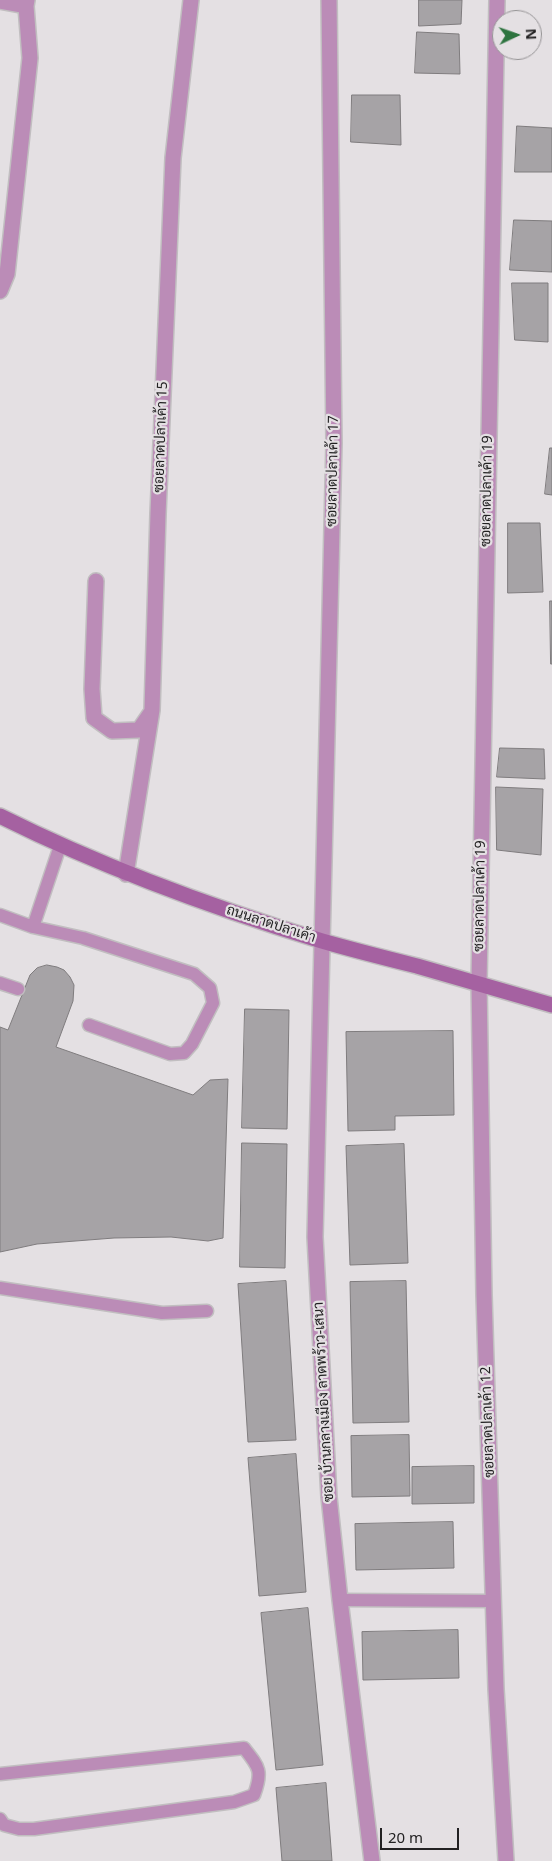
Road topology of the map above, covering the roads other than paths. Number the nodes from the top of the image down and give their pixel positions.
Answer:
1 (191, 0) edge
2 (330, 0) edge
3 (497, 0) edge
4 (0, 1) edge
5 (26, 3) edge
6 (0, 291) edge
7 (96, 581) dead end
8 (152, 710) junction
9 (0, 816) edge
10 (60, 846) junction
11 (126, 874) junction
12 (0, 915) edge
13 (33, 927) junction
14 (323, 941) junction
15 (0, 983) edge
16 (479, 983) junction
17 (18, 989) dead end
18 (552, 1005) edge
19 (89, 1025) dead end
20 (0, 1288) edge
21 (207, 1311) dead end
22 (340, 1600) junction
23 (493, 1601) junction
24 (0, 1774) edge
25 (0, 1819) edge
26 (372, 1861) edge
27 (506, 1861) edge

1 - 8 street, ซอยลาดปลาเค้า 15
2 - 14 street, ซอยลาดปลาเค้า 17
3 - 16 street, ซอยลาดปลาเค้า 19
4 - 5 street
5 - 6 street
7 - 8 street
8 - 11 street, ซอยลาดปลาเค้า 15
9 - 10 main road, ถนนลาดปลาเค้า
10 - 11 main road, ถนนลาดปลาเค้า
10 - 13 lane
11 - 14 main road, ถนนลาดปลาเค้า
12 - 13 lane
13 - 19 lane
14 - 16 main road, ถนนลาดปลาเค้า
14 - 22 street, ซอย บ้านกลางเมือง ลาดพร้าว-เสนา
15 - 17 lane
16 - 18 main road, ถนนลาดปลาเค้า
16 - 23 street, ซอยลาดปลาเค้า 12
20 - 21 lane
22 - 23 lane
22 - 26 street, ซอย บ้านกลางเมือง ลาดพร้าว-เสนา
23 - 27 street, ซอยลาดปลาเค้า 12
24 - 25 lane

